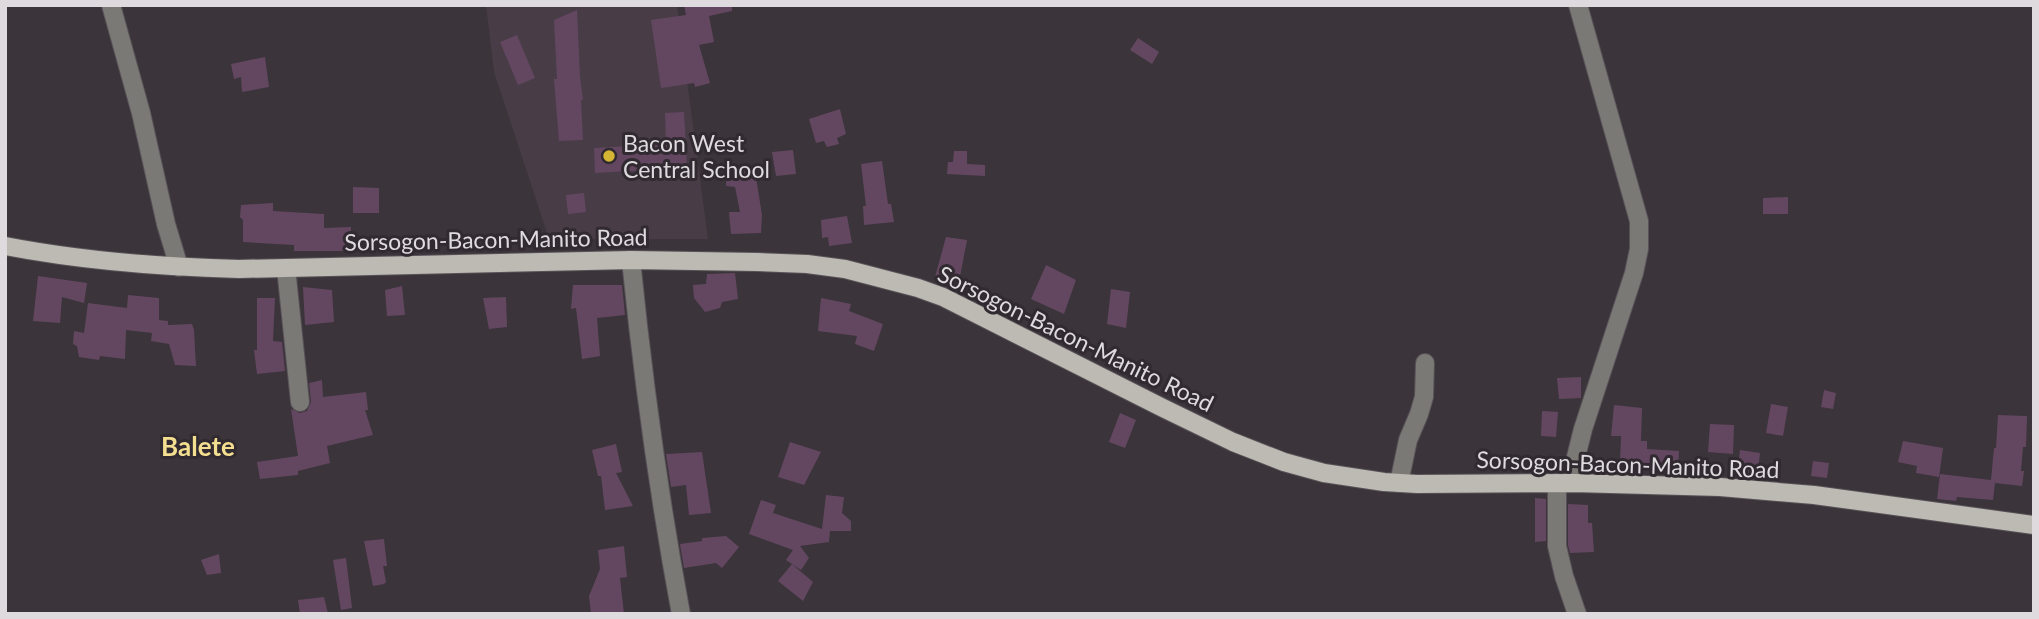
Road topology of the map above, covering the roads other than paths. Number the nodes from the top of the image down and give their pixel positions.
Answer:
1 (111, 5) edge
2 (1578, 5) edge
3 (5, 246) edge
4 (631, 260) junction
5 (179, 267) junction
6 (286, 268) junction
7 (1425, 363) dead end
8 (300, 402) dead end
9 (1399, 483) junction
10 (1566, 483) junction
11 (2034, 525) edge
12 (681, 614) edge
13 (1577, 614) edge

1 - 5 street
2 - 10 street
3 - 5 main road, Sorsogon-Bacon-Manito Road
4 - 6 main road, Sorsogon-Bacon-Manito Road
4 - 9 main road, Sorsogon-Bacon-Manito Road
4 - 12 street
5 - 6 main road, Sorsogon-Bacon-Manito Road
6 - 8 street
7 - 9 street
9 - 10 main road, Sorsogon-Bacon-Manito Road
10 - 11 main road, Sorsogon-Bacon-Manito Road
10 - 13 street

